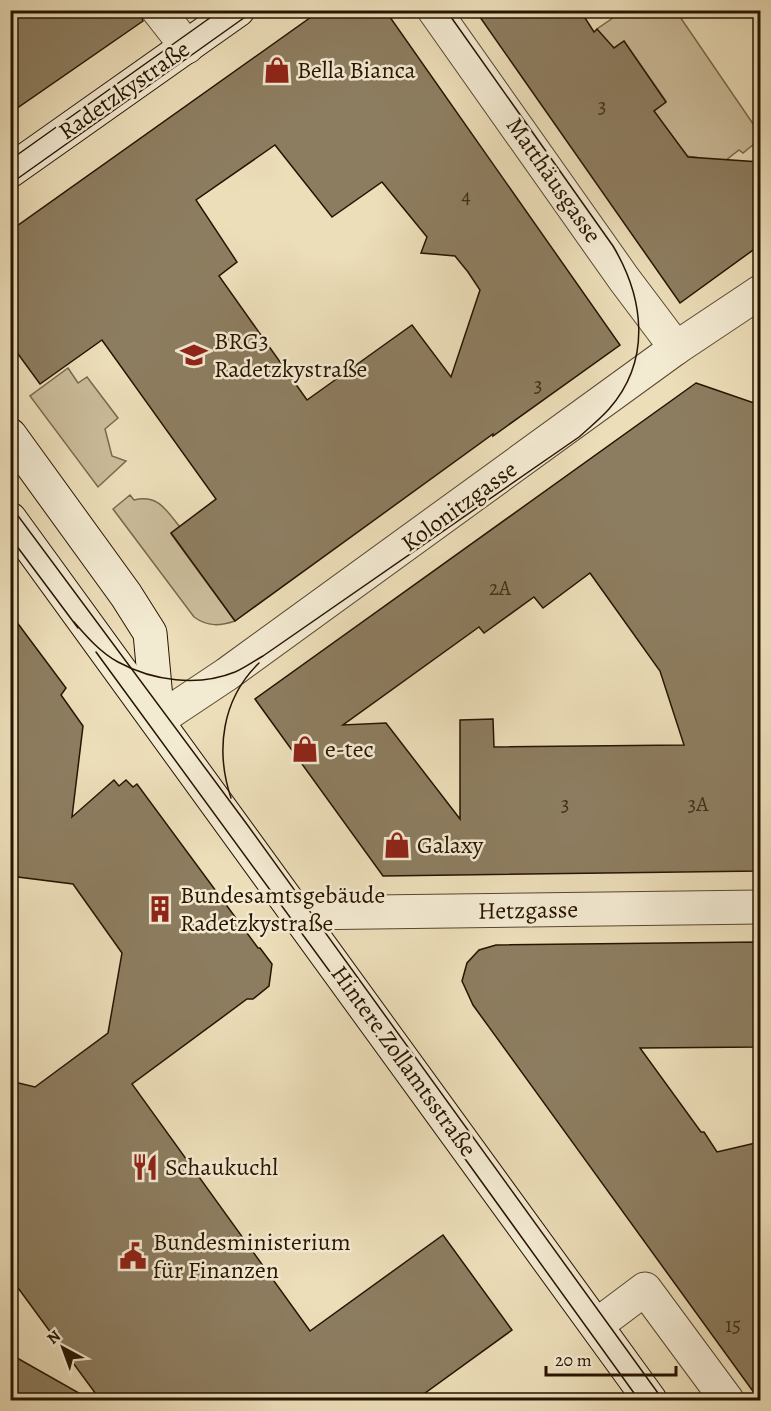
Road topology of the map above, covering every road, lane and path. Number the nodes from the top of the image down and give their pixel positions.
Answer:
1 (158, 10) edge
2 (238, 10) edge
3 (434, 10) edge
4 (187, 47) junction
5 (10, 171) edge
6 (760, 292) edge
7 (676, 348) junction
8 (10, 435) edge
9 (10, 519) edge
10 (158, 720) junction
11 (760, 907) edge
12 (296, 913) junction
13 (597, 1325) junction
14 (650, 1401) edge
15 (727, 1401) edge

1 - 4 street
2 - 4 street, Radetzkystraße
3 - 7 street, Matthäusgasse
4 - 5 street, Radetzkystraße
6 - 7 street, Kolonitzgasse
7 - 10 street, Kolonitzgasse
8 - 10 street
9 - 10 street, Hintere Zollamtsstraße
10 - 12 street, Hintere Zollamtsstraße
11 - 12 street, Hetzgasse
12 - 13 street, Hintere Zollamtsstraße
13 - 14 street, Hintere Zollamtsstraße
13 - 15 street

